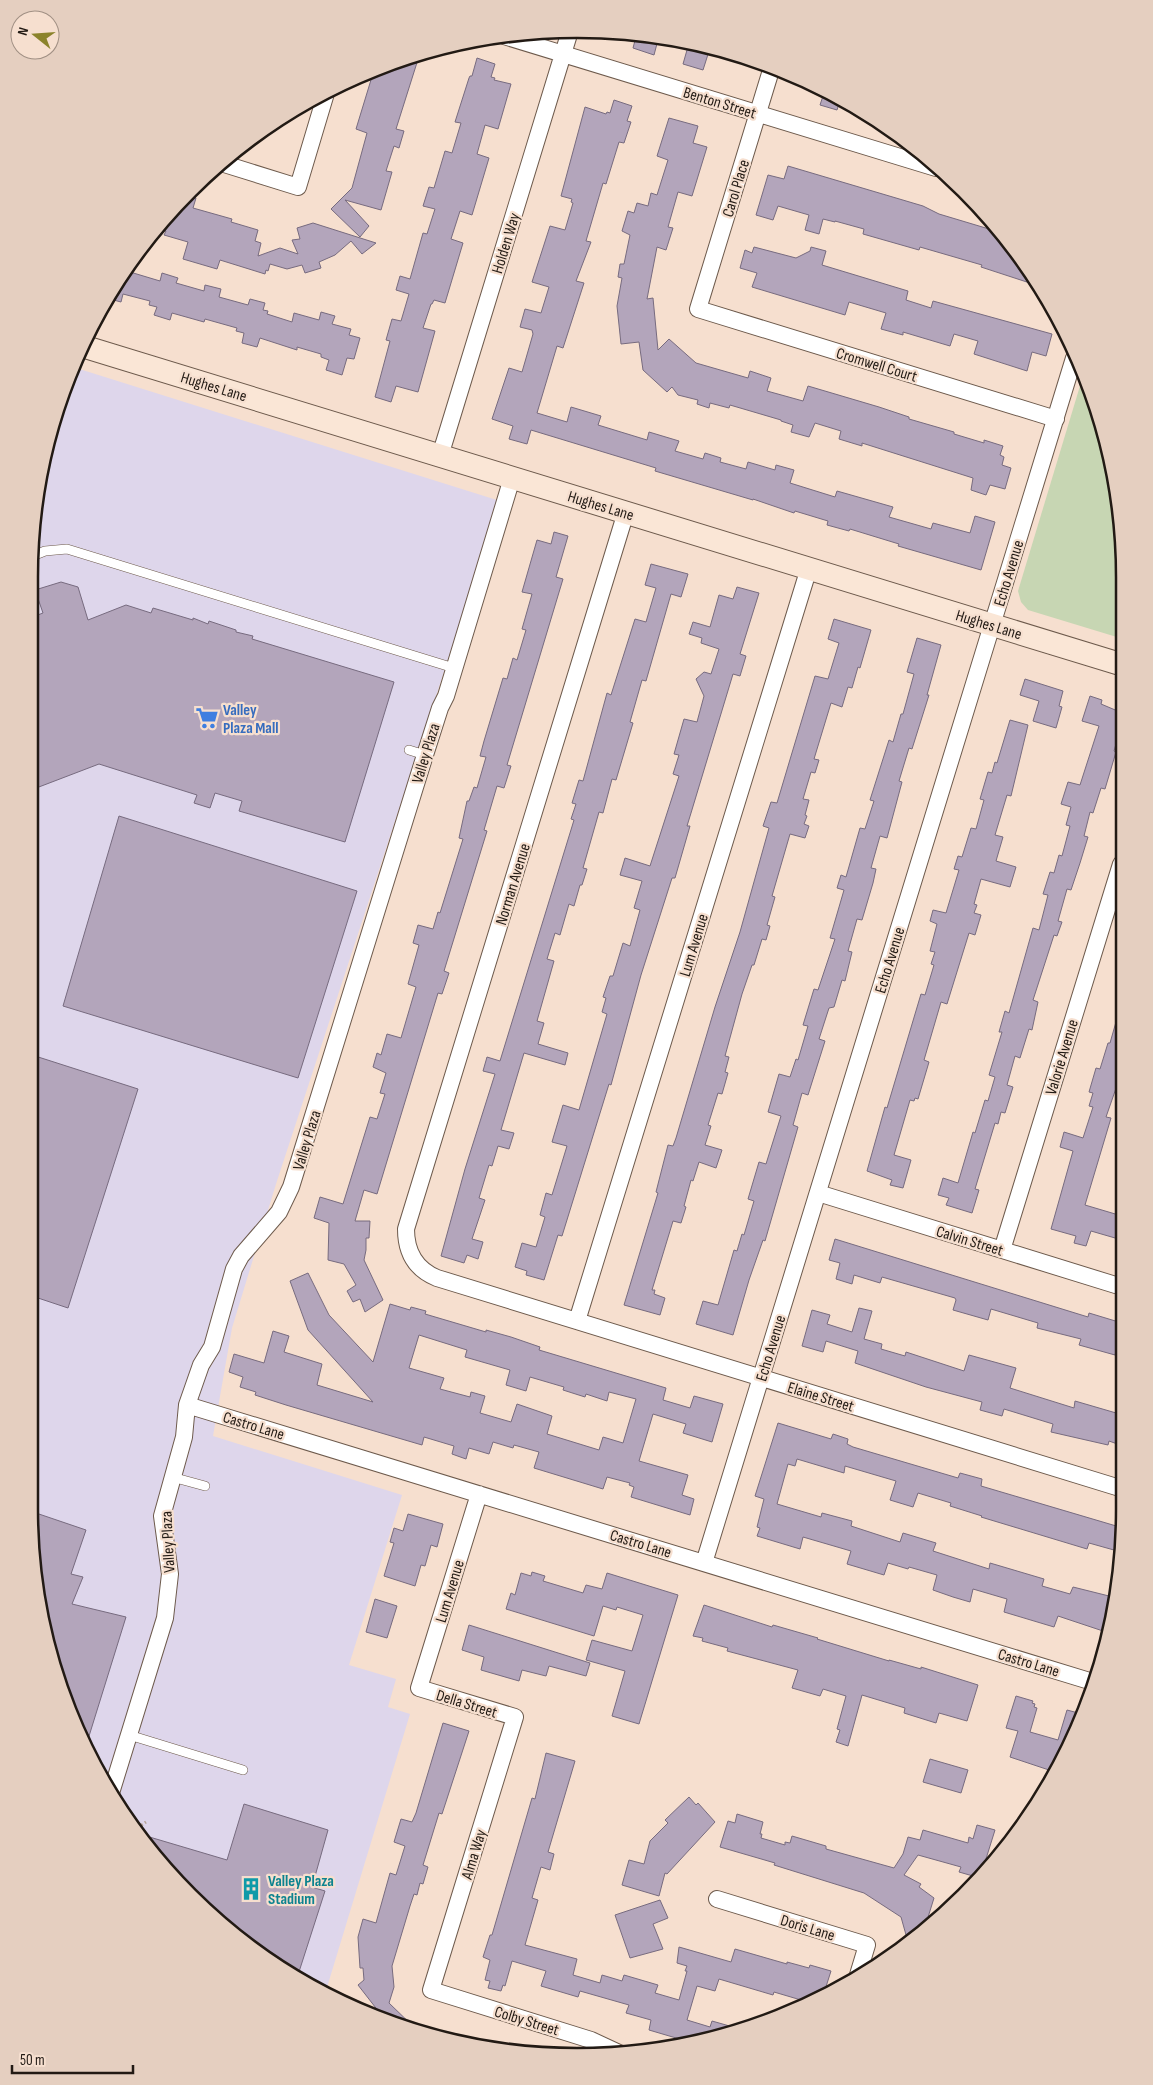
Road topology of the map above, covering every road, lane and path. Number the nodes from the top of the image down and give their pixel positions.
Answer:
1 (568, 38) edge
2 (520, 41) edge
3 (563, 54) junction
4 (770, 74) edge
5 (324, 101) edge
6 (758, 114) junction
7 (924, 164) edge
8 (228, 165) edge
9 (698, 309) joint
10 (89, 348) edge
11 (1072, 365) edge
12 (1056, 419) junction
13 (440, 456) junction
14 (512, 478) junction
15 (626, 512) junction
16 (39, 554) edge
17 (809, 568) junction
18 (993, 625) junction
19 (1116, 663) edge
20 (454, 668) junction
21 (409, 750) dead end
22 (425, 754) junction
23 (1116, 880) edge
24 (818, 1193) junction
25 (1002, 1250) junction
26 (411, 1256) joint
27 (1116, 1285) edge
28 (577, 1321) junction
29 (761, 1378) junction
30 (187, 1405) junction
31 (172, 1477) junction
32 (205, 1486) dead end
33 (1116, 1487) edge
34 (479, 1494) junction
35 (704, 1563) junction
36 (1088, 1679) edge
37 (419, 1688) joint
38 (515, 1717) joint
39 (129, 1735) junction
40 (243, 1770) dead end
41 (114, 1784) edge
42 (146, 1822) dead end
43 (141, 1826) edge
44 (717, 1899) dead end
45 (861, 1966) edge
46 (431, 1990) joint
47 (605, 2046) edge

1 - 3 street, Holden Way
2 - 3 street, Benton Street
3 - 6 street, Benton Street
3 - 13 street, Holden Way
4 - 6 street, Carol Place
5 - 8 street
6 - 7 street, Benton Street
6 - 9 street, Carol Place
9 - 12 street, Cromwell Court
10 - 13 street, Hughes Lane
11 - 12 street, Echo Avenue
12 - 18 street, Echo Avenue
13 - 14 street, Hughes Lane
14 - 15 street, Hughes Lane
14 - 20 street, Valley Plaza
15 - 17 street, Hughes Lane
15 - 26 street, Norman Avenue
16 - 20 lane
17 - 18 street, Hughes Lane
17 - 28 street, Lum Avenue
18 - 19 street, Hughes Lane
18 - 24 street, Echo Avenue
20 - 22 street, Valley Plaza
21 - 22 lane
22 - 30 street, Valley Plaza
23 - 25 street, Valorie Avenue
24 - 25 street, Calvin Street
24 - 29 street, Echo Avenue
25 - 27 street, Calvin Street
26 - 28 street, Elaine Street
28 - 29 street, Elaine Street
29 - 33 street, Elaine Street
29 - 35 street, Echo Avenue
30 - 31 street, Valley Plaza
30 - 34 street, Castro Lane
31 - 32 lane
31 - 39 street, Valley Plaza
34 - 35 street, Castro Lane
34 - 37 street, Lum Avenue
35 - 36 street, Castro Lane
37 - 38 street, Della Street
38 - 46 street, Alma Way
39 - 40 lane
39 - 41 street, Valley Plaza
42 - 43 path
44 - 45 street, Doris Lane
46 - 47 street, Colby Street

